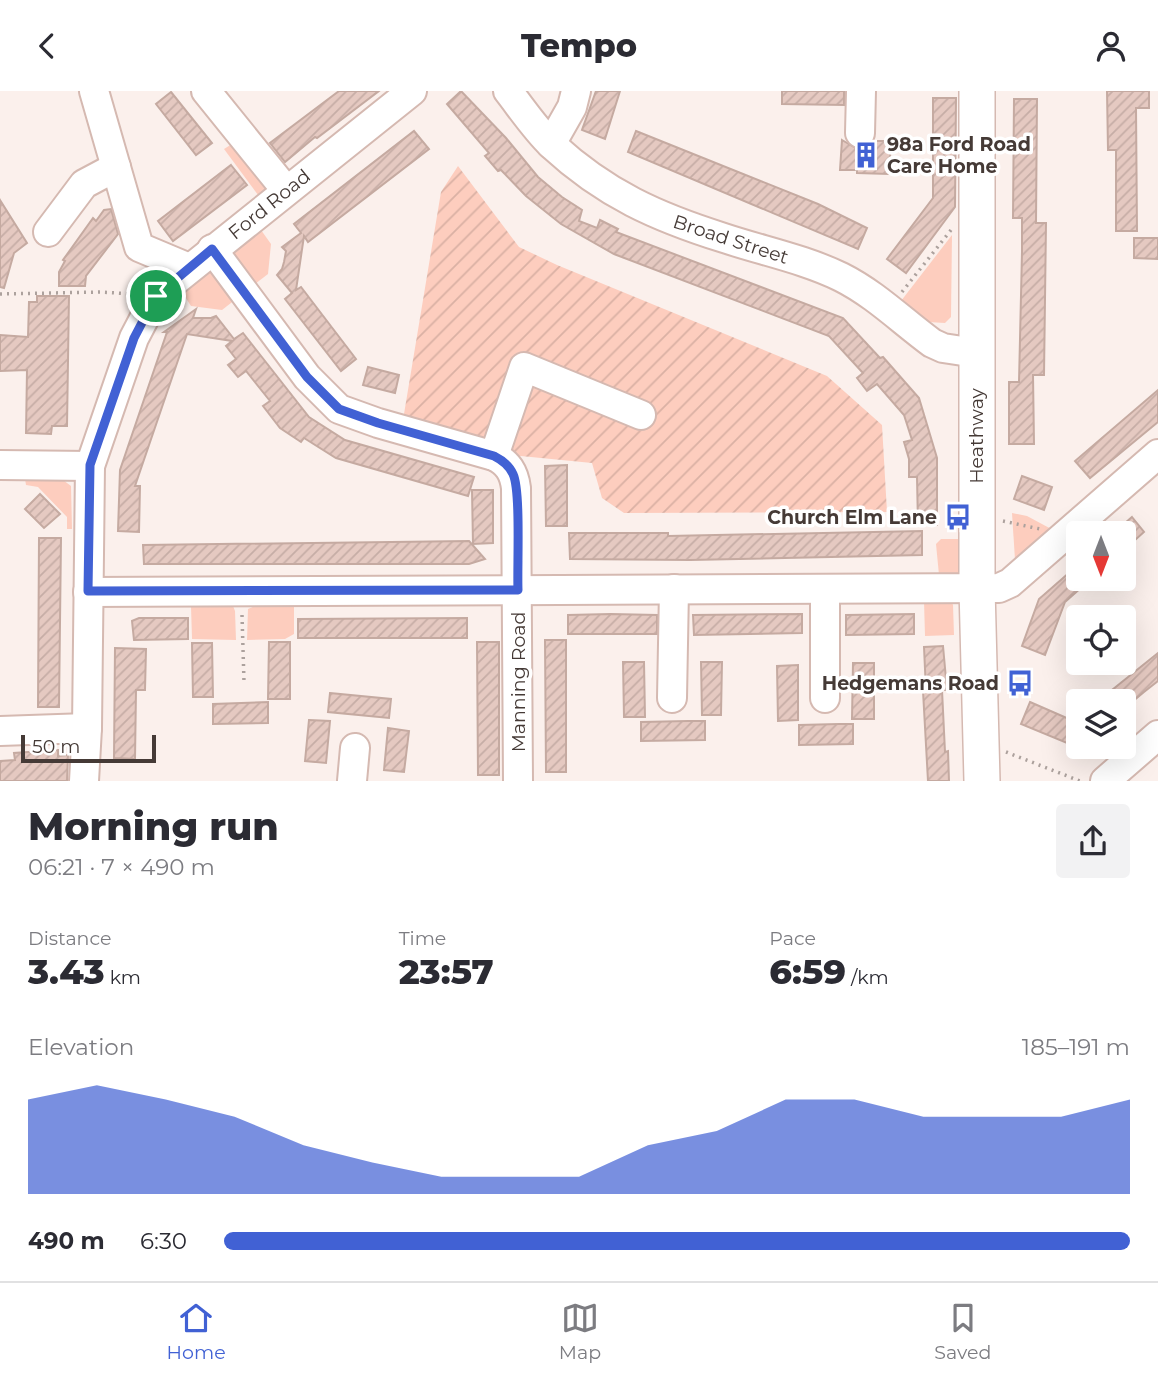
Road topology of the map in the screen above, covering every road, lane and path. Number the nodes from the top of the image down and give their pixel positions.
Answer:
1 (94, 91) edge
2 (206, 91) edge
3 (508, 91) edge
4 (576, 91) edge
5 (861, 91) edge
6 (977, 91) edge
7 (404, 93) edge
8 (860, 133) dead end
9 (551, 144) junction
10 (116, 167) junction
11 (286, 190) junction
12 (976, 223) junction
13 (48, 232) dead end
14 (212, 249) junction
15 (189, 268) junction
16 (0, 294) edge
17 (156, 296) junction
18 (890, 311) junction
19 (976, 353) junction
20 (641, 415) dead end
21 (1158, 454) edge
22 (494, 456) junction
23 (0, 465) edge
24 (90, 465) junction
25 (976, 522) junction
26 (1058, 541) junction
27 (977, 588) junction
28 (674, 589) junction
29 (825, 589) junction
30 (518, 590) junction
31 (88, 591) junction
32 (242, 591) junction
33 (244, 682) dead end
34 (671, 698) dead end
35 (825, 698) dead end
36 (87, 728) junction
37 (0, 731) edge
38 (1158, 735) edge
39 (980, 745) junction
40 (355, 748) dead end
41 (84, 781) edge
42 (352, 781) edge
43 (518, 781) edge
44 (982, 781) edge
45 (1080, 781) edge
46 (1105, 781) edge

1 - 10 street
2 - 11 street
3 - 9 street, Broad Street
4 - 9 street
5 - 8 street
6 - 12 main road, Heathway
7 - 11 street, Ford Road
9 - 18 street, Broad Street
10 - 13 street
10 - 15 street
11 - 14 street, Ford Road
12 - 18 path
12 - 19 main road, Heathway
14 - 15 street, Ford Road
14 - 22 street
15 - 17 street, Ford Road
16 - 17 path
17 - 24 street, Ford Road
18 - 19 street, Broad Street
19 - 25 main road, Heathway
20 - 22 street
21 - 26 street
22 - 30 street, Manning Road
23 - 24 street
24 - 31 street, Ford Road
25 - 26 path
25 - 27 main road, Heathway
26 - 27 street
27 - 29 street
27 - 39 main road, Heathway
28 - 29 street
28 - 30 street
28 - 34 street
29 - 35 street
30 - 32 street
30 - 43 street, Manning Road
31 - 32 street
31 - 36 street, Ford Road
32 - 33 path
36 - 37 street
36 - 41 street, Ford Road
38 - 46 street
39 - 44 main road, Heathway
39 - 45 path
40 - 42 street

